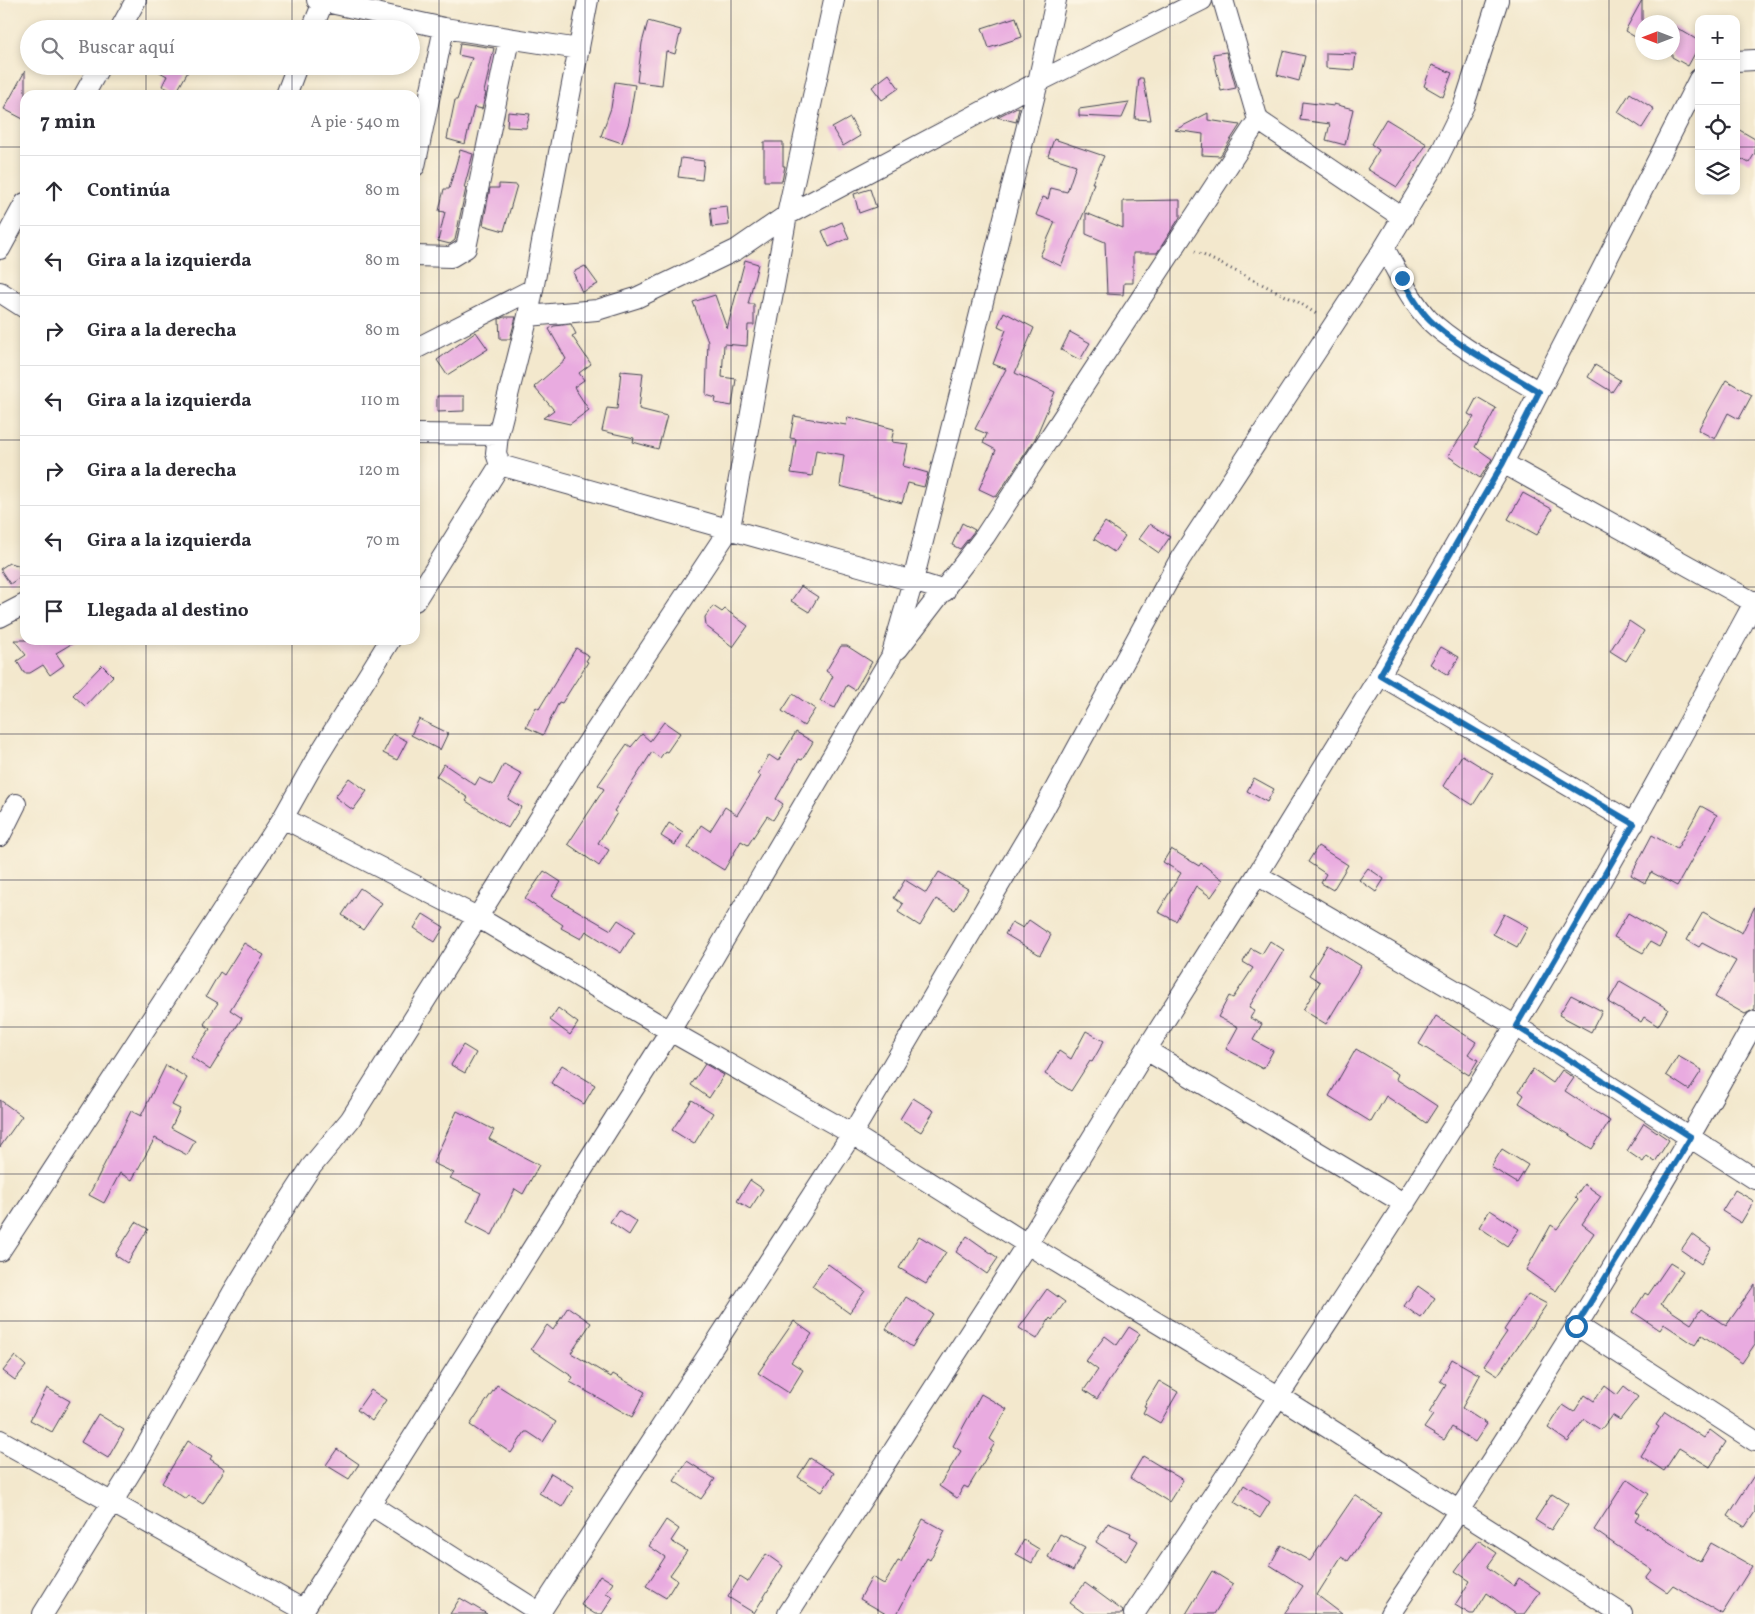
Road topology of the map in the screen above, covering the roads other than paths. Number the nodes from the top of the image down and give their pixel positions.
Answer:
1 (136, 0) edge
2 (588, 0) edge
3 (834, 0) edge
4 (1056, 0) edge
5 (1202, 0) edge
6 (1223, 0) edge
7 (1498, 0) edge
8 (321, 1) edge
9 (125, 20) edge
10 (315, 20) edge
11 (408, 20) edge
12 (420, 23) edge
13 (444, 28) junction
14 (509, 39) junction
15 (579, 49) junction
16 (1755, 60) edge
17 (1740, 61) edge
18 (95, 75) edge
19 (294, 75) edge
20 (1038, 82) junction
21 (1695, 87) edge
22 (87, 90) edge
23 (288, 90) edge
24 (1258, 120) junction
25 (420, 142) edge
26 (20, 213) edge
27 (786, 215) junction
28 (1403, 218) junction
29 (1384, 248) junction
30 (0, 250) edge
31 (420, 256) edge
32 (533, 289) junction
33 (0, 292) edge
34 (20, 305) edge
35 (528, 316) junction
36 (420, 346) edge
37 (1539, 392) junction
38 (420, 434) edge
39 (498, 435) junction
40 (1503, 463) junction
41 (500, 465) junction
42 (730, 528) junction
43 (913, 581) junction
44 (945, 591) junction
45 (420, 593) edge
46 (1755, 602) edge
47 (20, 607) edge
48 (0, 617) edge
49 (387, 645) edge
50 (891, 657) junction
51 (1380, 675) junction
52 (16, 804) dead end
53 (283, 818) junction
54 (1634, 824) junction
55 (0, 836) edge
56 (1257, 875) junction
57 (479, 918) junction
58 (1755, 1021) edge
59 (1516, 1026) junction
60 (670, 1031) junction
61 (1146, 1050) junction
62 (852, 1134) junction
63 (1691, 1137) junction
64 (1755, 1179) edge
65 (1405, 1204) junction
66 (1027, 1244) junction
67 (0, 1251) edge
68 (1576, 1326) junction
69 (1278, 1396) junction
70 (0, 1440) edge
71 (1755, 1441) edge
72 (111, 1504) junction
73 (371, 1505) junction
74 (1460, 1510) junction
75 (302, 1612) edge
76 (43, 1614) edge
77 (540, 1614) edge
78 (788, 1614) edge
79 (1134, 1614) edge
80 (1390, 1614) edge
81 (1622, 1614) edge

1 - 9 street
2 - 15 street
3 - 27 street
4 - 20 street
5 - 20 street
6 - 24 street
7 - 28 street
8 - 10 street
8 - 11 street
12 - 13 street
13 - 14 street
13 - 25 street
14 - 15 street
14 - 31 street
15 - 32 street
16 - 17 street
18 - 22 street
19 - 23 street
20 - 27 street
20 - 43 street
21 - 37 street
24 - 28 street
24 - 44 street
26 - 30 street
27 - 35 street
27 - 42 street
28 - 29 street
29 - 37 street
29 - 62 street
32 - 35 street
32 - 36 street
33 - 34 street
35 - 39 street
37 - 40 street
38 - 39 street
39 - 41 street
40 - 46 street
40 - 51 street
41 - 42 street
41 - 45 street
42 - 43 street
42 - 57 street
43 - 44 street
43 - 50 street
44 - 50 street
46 - 54 street
47 - 48 street
49 - 53 street
50 - 60 street
51 - 54 street
51 - 56 street
52 - 55 street
53 - 57 street
53 - 67 street
54 - 59 street
56 - 59 street
56 - 61 street
57 - 60 street
57 - 72 street
58 - 63 street
59 - 63 street
59 - 65 street
60 - 62 street
60 - 73 street
61 - 65 street
61 - 66 street
62 - 66 street
62 - 77 street
63 - 64 street
63 - 68 street
65 - 69 street
66 - 69 street
66 - 78 street
68 - 71 street
68 - 74 street
69 - 74 street
69 - 79 street
70 - 72 street
72 - 75 street
72 - 76 street
73 - 75 street
73 - 77 street
74 - 80 street
74 - 81 street

